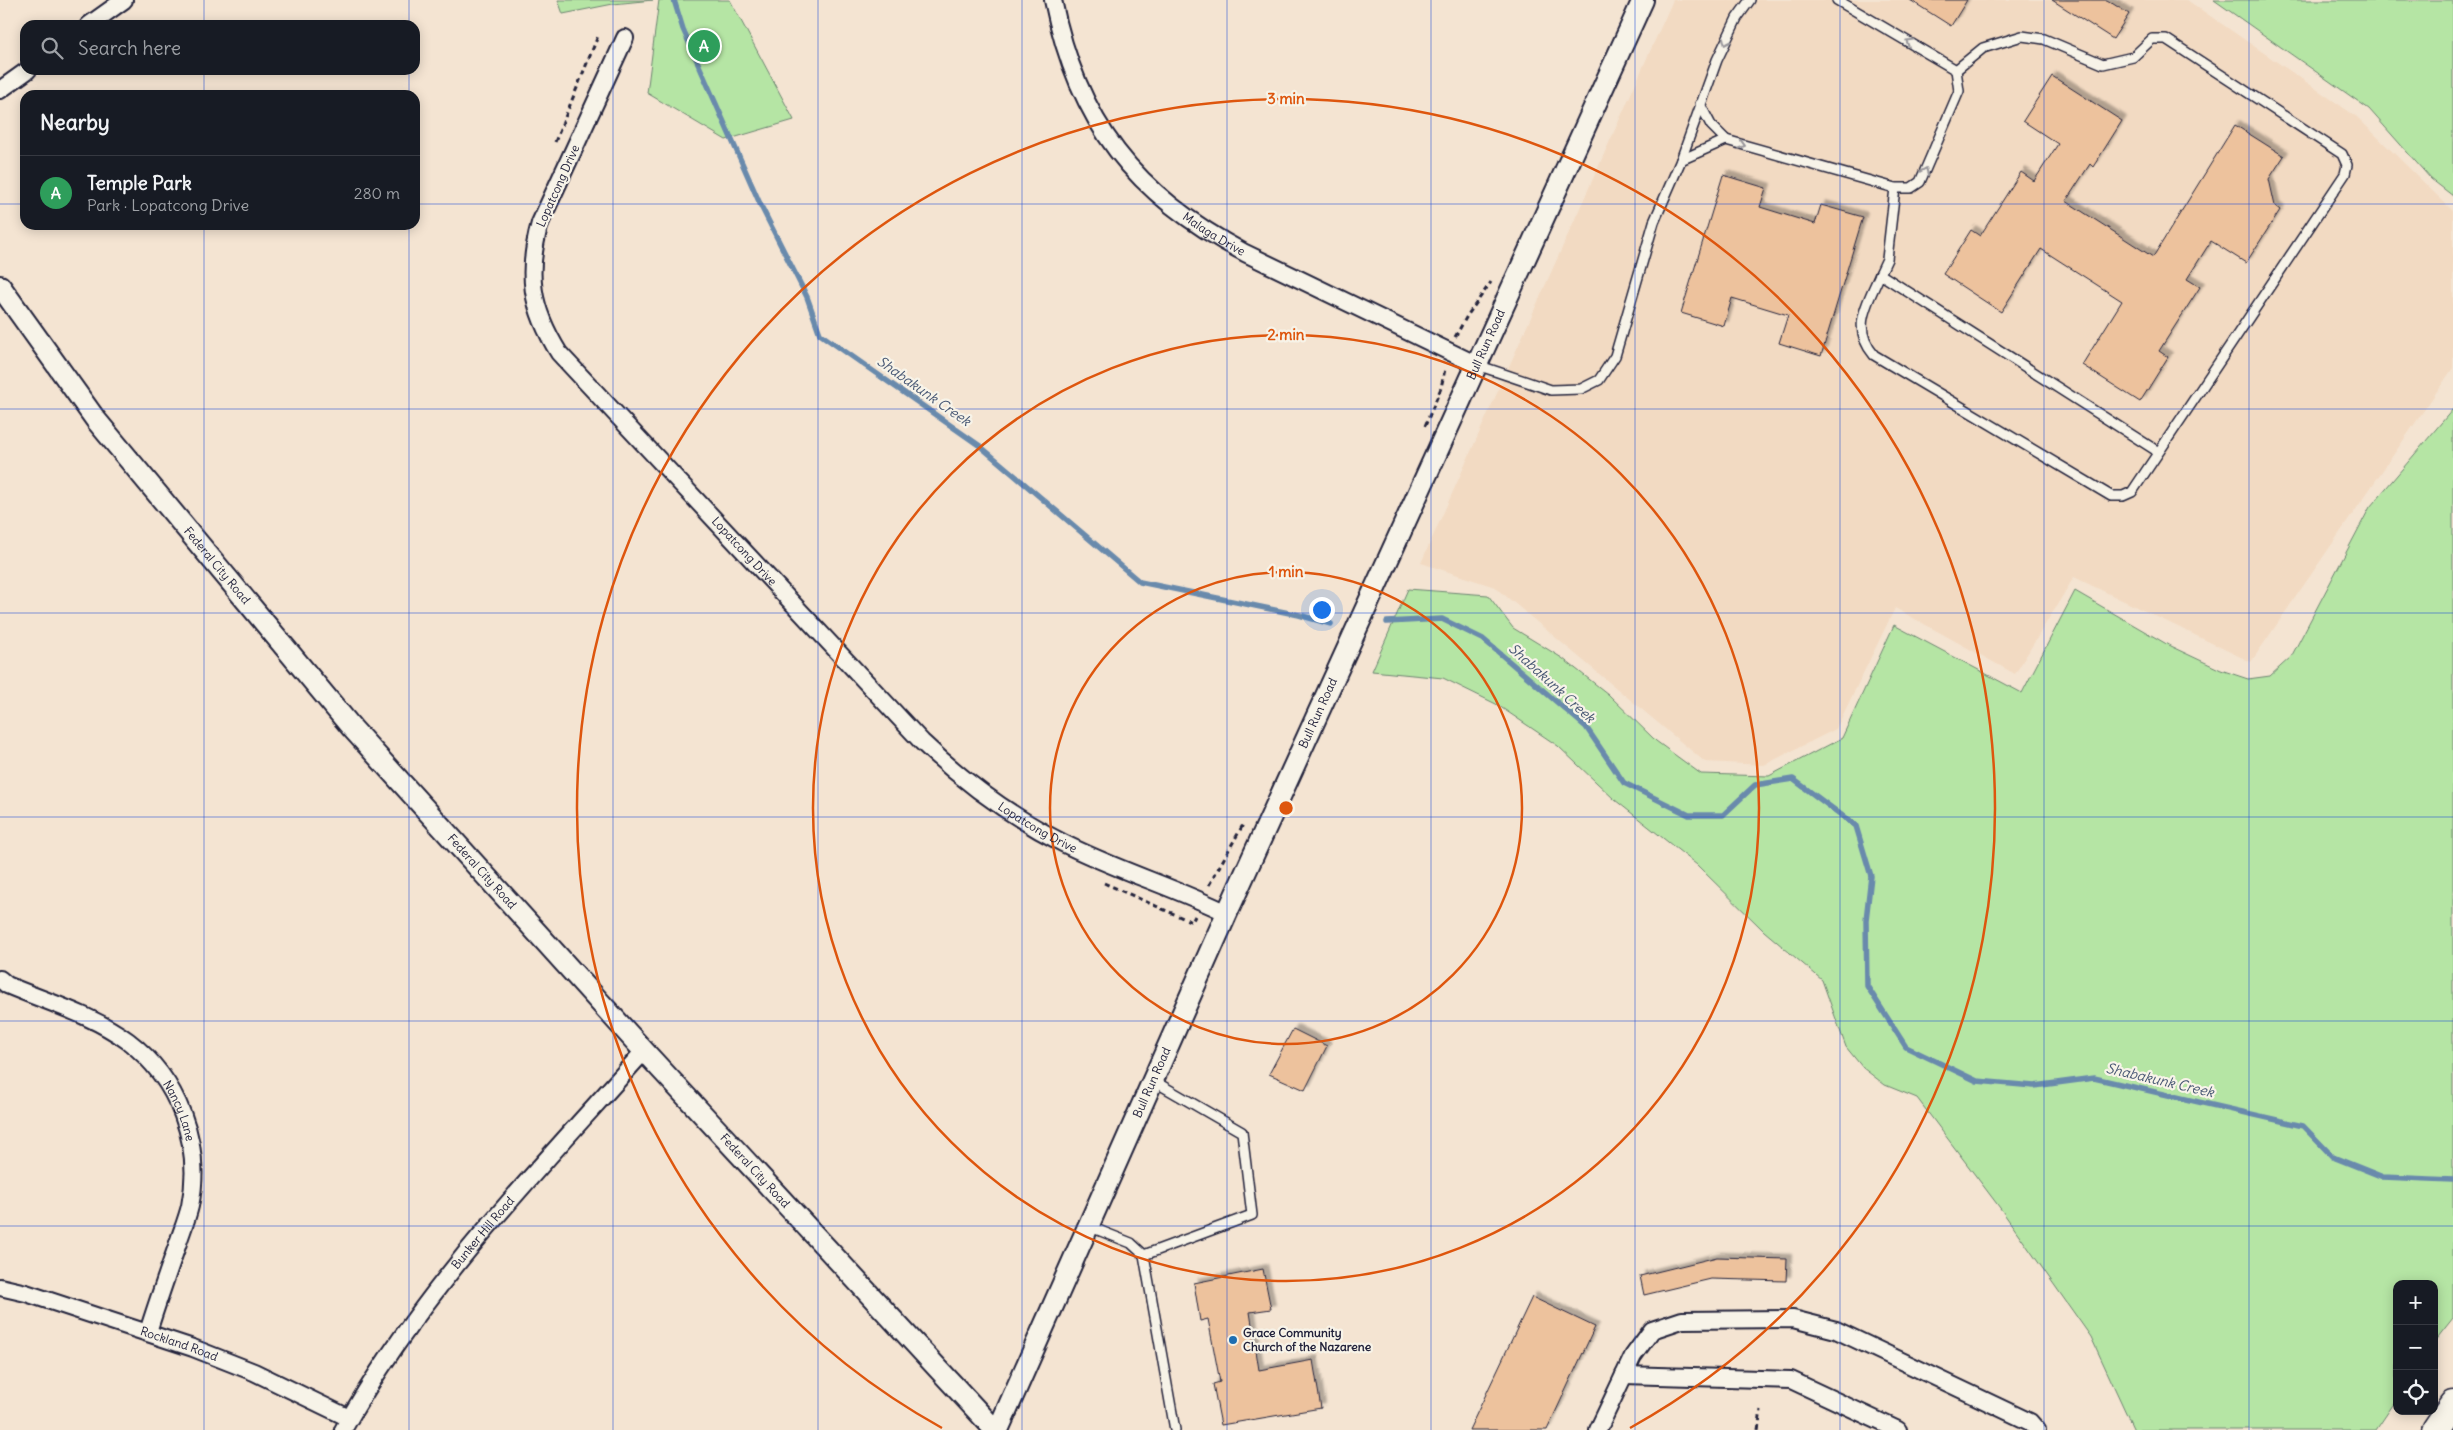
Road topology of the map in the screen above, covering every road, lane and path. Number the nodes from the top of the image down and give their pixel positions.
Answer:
1 (124, 0) edge
2 (1053, 0) edge
3 (1643, 0) edge
4 (1750, 0) edge
5 (1837, 0) edge
6 (96, 20) edge
7 (598, 36) dead end
8 (625, 38) dead end
9 (1956, 70) junction
10 (21, 75) edge
11 (0, 90) edge
12 (1700, 104) junction
13 (1726, 140) junction
14 (555, 144) dead end
15 (1681, 160) junction
16 (1895, 188) junction
17 (1880, 274) junction
18 (1494, 278) dead end
19 (0, 286) edge
20 (1448, 350) junction
21 (1477, 365) junction
22 (1422, 433) dead end
23 (2157, 451) junction
24 (1247, 819) dead end
25 (1101, 882) dead end
26 (1201, 900) junction
27 (1228, 913) junction
28 (0, 979) edge
29 (644, 1051) junction
30 (1152, 1080) junction
31 (1088, 1226) junction
32 (1144, 1256) junction
33 (0, 1287) edge
34 (148, 1332) junction
35 (1624, 1375) junction
36 (2453, 1406) edge
37 (1761, 1410) dead end
38 (346, 1424) edge
39 (996, 1430) edge
40 (1175, 1430) edge
41 (1598, 1430) edge
42 (1758, 1430) edge
43 (1898, 1430) edge
44 (2037, 1430) edge
45 (2436, 1430) edge

1 - 6 street
2 - 20 street, Malaga Drive
3 - 21 street, Bull Run Road
4 -> 12 lane
9 -> 5 lane
7 - 14 path
8 - 26 street, Lopatcong Drive
16 -> 9 lane
9 - 23 lane
10 - 11 street
12 - 13 lane
12 - 15 lane
13 - 15 lane
13 -> 16 lane
15 - 21 lane
16 - 17 lane
17 - 23 lane
17 - 23 lane
18 - 20 path
19 - 29 street, Federal City Road
20 - 21 street, Malaga Drive
20 - 22 path
21 - 27 street, Bull Run Road
24 - 26 path
25 - 26 path
26 - 27 street, Lopatcong Drive
27 - 30 street, Bull Run Road
28 - 34 street, Nancy Lane
29 - 38 street, Bunker Hill Road
29 - 39 street, Federal City Road
30 - 31 street, Bull Run Road
30 - 32 lane
31 - 32 lane
31 - 39 street, Bull Run Road
32 - 40 lane
33 - 34 street, Rockland Road
34 - 38 street, Rockland Road
35 - 41 street
35 - 43 street
35 - 44 street
36 - 45 highway
37 - 42 path

